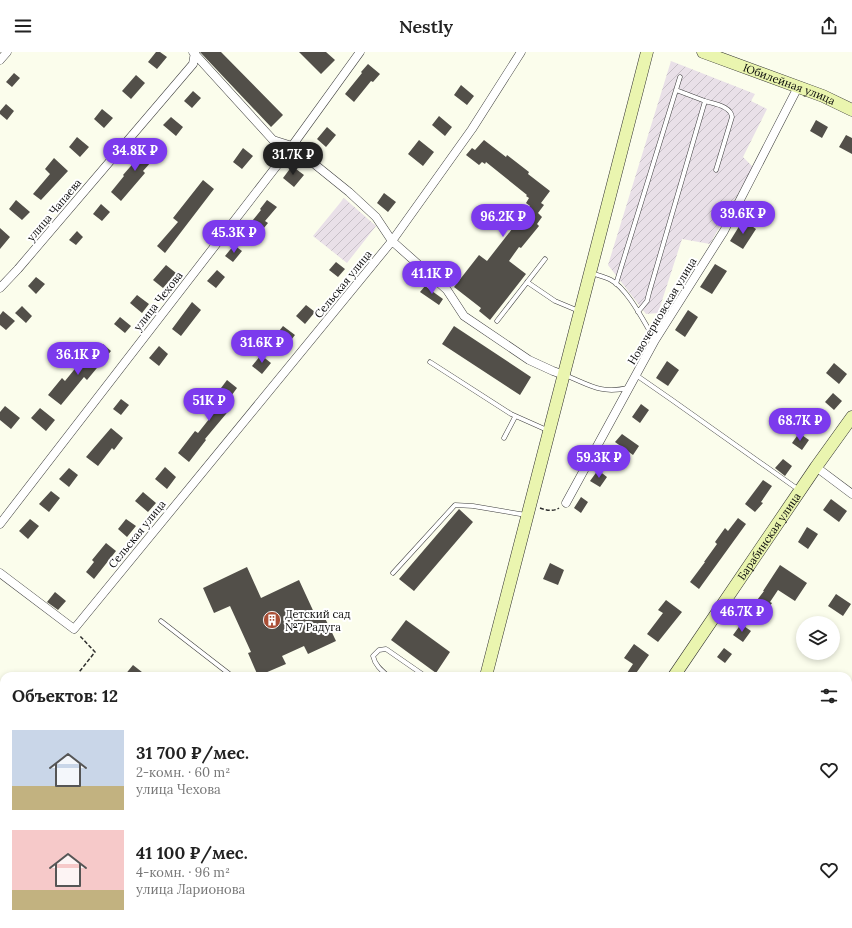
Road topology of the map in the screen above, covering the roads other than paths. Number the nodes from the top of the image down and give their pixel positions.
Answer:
1 (7, 52) edge
2 (194, 52) edge
3 (360, 52) edge
4 (522, 52) edge
5 (647, 52) edge
6 (703, 52) edge
7 (0, 60) edge
8 (680, 77) dead end
9 (798, 87) junction
10 (676, 90) junction
11 (705, 100) junction
12 (852, 110) edge
13 (292, 146) junction
14 (716, 170) dead end
15 (392, 241) junction
16 (545, 259) dead end
17 (590, 273) junction
18 (527, 282) junction
19 (616, 284) junction
20 (0, 288) edge
21 (580, 311) junction
22 (638, 312) junction
23 (497, 320) dead end
24 (655, 340) junction
25 (430, 362) dead end
26 (564, 374) junction
27 (636, 375) junction
28 (629, 388) junction
29 (515, 416) junction
30 (852, 417) edge
31 (550, 430) junction
32 (504, 438) dead end
33 (816, 467) junction
34 (800, 491) junction
35 (852, 494) edge
36 (566, 503) road end
37 (529, 510) junction
38 (0, 524) edge
39 (0, 573) edge
40 (394, 573) dead end
41 (161, 620) dead end
42 (227, 672) edge
43 (383, 672) edge
44 (418, 672) edge
45 (487, 672) edge
46 (677, 672) edge

1 - 7 street
2 - 13 street
2 - 20 street, улица Чапаева
3 - 13 street, улица Чехова
4 - 15 street, Сельская улица
5 - 17 main road
6 - 9 main road, Юбилейная улица
8 - 10 lane
9 - 12 main road, Юбилейная улица
9 - 24 street, Новочерновская улица
10 - 11 lane
10 - 19 lane
11 - 14 lane
11 - 22 lane
13 - 15 street
13 - 38 street, улица Чехова
15 - 26 street
15 - 39 street, Сельская улица
16 - 18 lane
17 - 19 lane
17 - 21 main road
18 - 21 lane
18 - 23 lane
19 - 22 lane
21 - 26 main road
22 - 24 lane
24 - 27 street, Новочерновская улица
25 - 29 lane
26 - 28 lane
26 - 31 main road
27 - 28 street, Новочерновская улица
27 - 34 lane
28 - 36 street, Новочерновская улица
29 - 31 lane
29 - 32 lane
30 - 33 main road, Барабинская улица
31 - 37 main road
33 - 34 main road, Барабинская улица
33 - 35 street
34 - 46 main road, Барабинская улица
37 - 40 lane
37 - 45 main road
41 - 42 lane
43 - 44 lane

